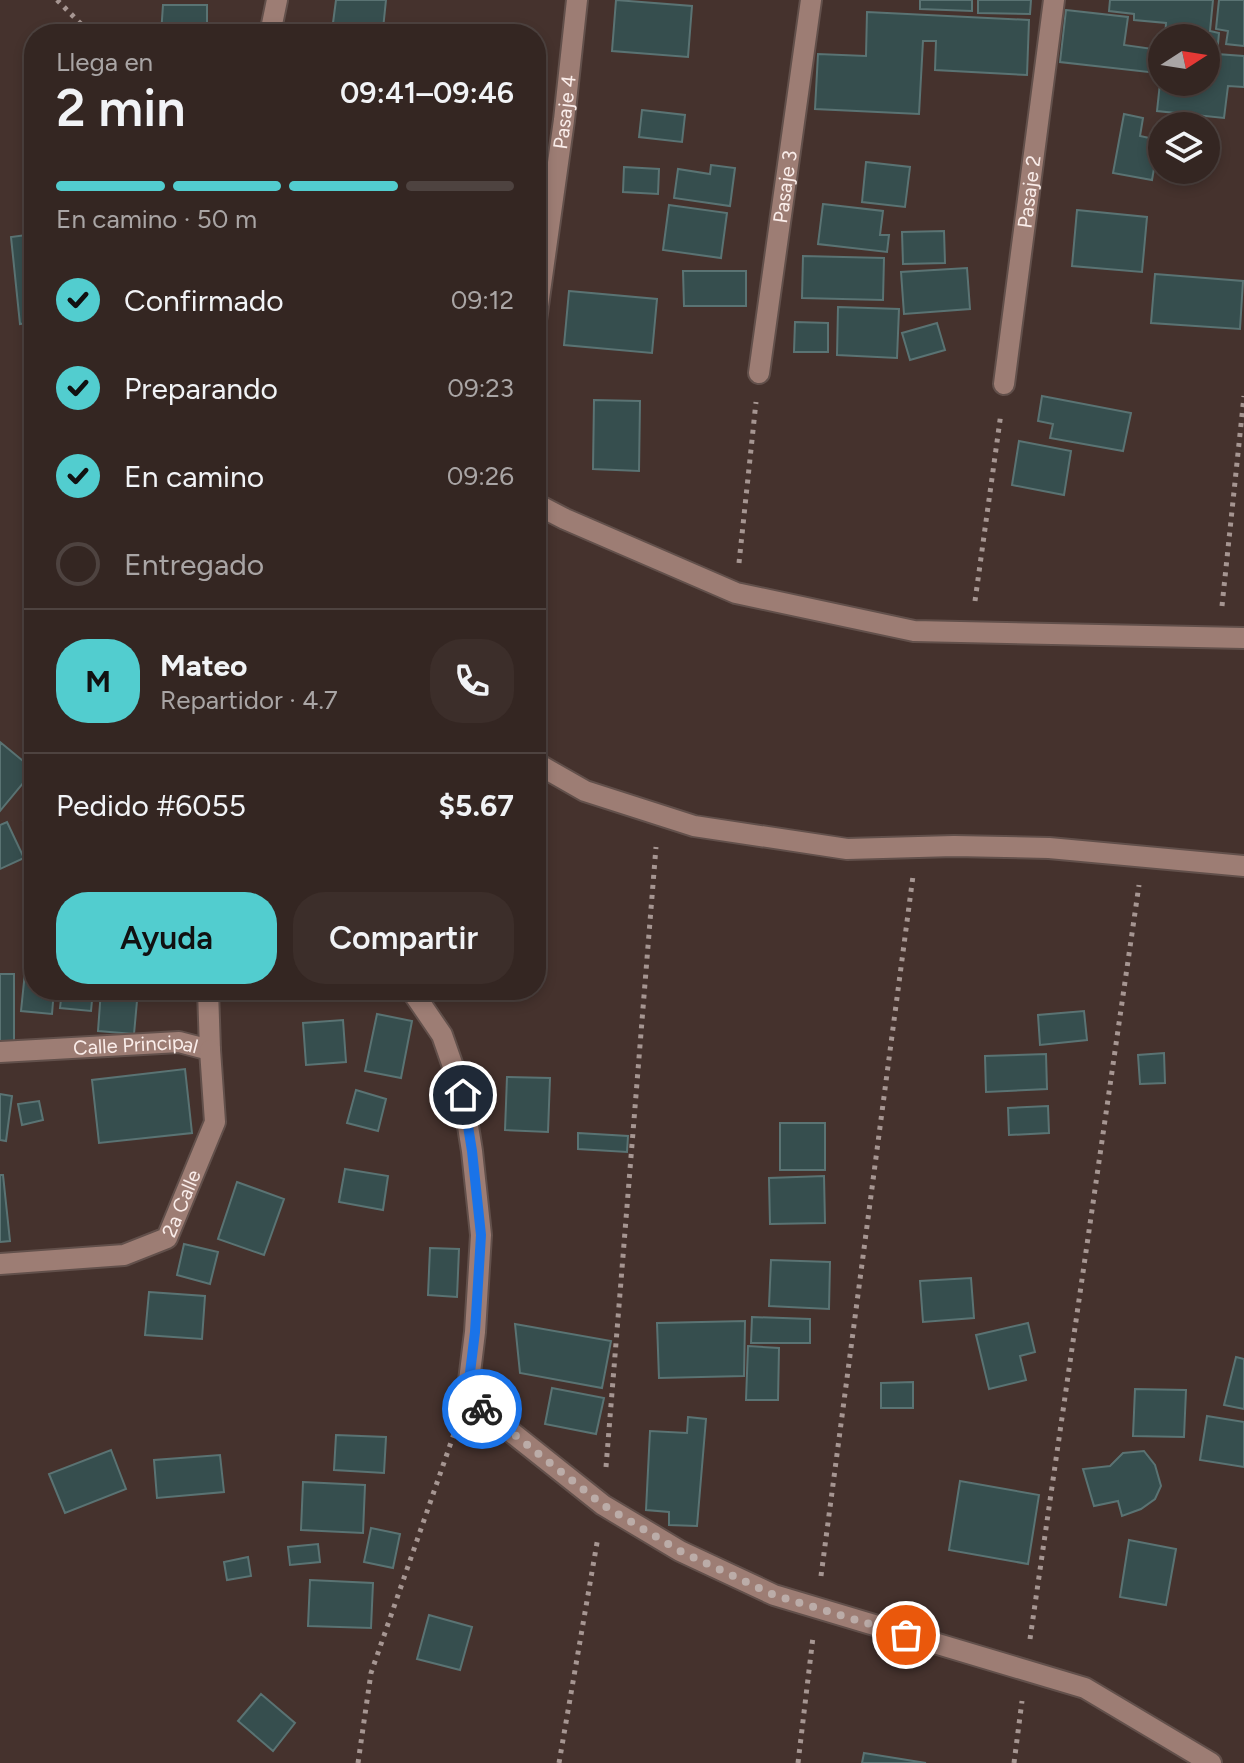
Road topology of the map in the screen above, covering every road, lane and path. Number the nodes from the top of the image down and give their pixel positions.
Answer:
1 (57, 0) edge
2 (277, 0) edge
3 (577, 0) edge
4 (811, 0) edge
5 (1054, 0) edge
6 (81, 24) edge
7 (272, 24) edge
8 (546, 249) edge
9 (759, 373) joint
10 (1004, 384) joint
11 (1244, 396) edge
12 (546, 509) edge
13 (736, 593) junction
14 (971, 632) junction
15 (1219, 638) junction
16 (1244, 638) edge
17 (546, 769) edge
18 (658, 814) junction
19 (917, 847) junction
20 (1143, 856) junction
21 (1244, 866) edge
22 (208, 1000) edge
23 (418, 1000) edge
24 (210, 1050) junction
25 (0, 1052) edge
26 (0, 1264) edge
27 (467, 1397) junction
28 (603, 1505) junction
29 (816, 1608) junction
30 (1026, 1670) junction
31 (358, 1763) edge
32 (559, 1763) edge
33 (798, 1763) edge
34 (1014, 1763) edge
35 (1211, 1763) edge

1 - 6 path
2 - 7 street
3 - 8 street, Pasaje 4
4 - 9 street, Pasaje 3
5 - 10 street, Pasaje 2
9 - 13 path
10 - 14 path
11 - 15 path
12 - 13 street
13 - 14 street
14 - 15 street
15 - 16 street
17 - 18 street
18 - 19 street
18 - 28 path
19 - 20 street
19 - 29 path
20 - 21 street
20 - 30 path
22 - 24 street, Calle Principal
23 - 27 street
24 - 25 street, Calle Principal
24 - 26 street, 2a Calle
27 - 28 street
27 - 31 path
28 - 29 street
28 - 32 path
29 - 30 street
29 - 33 path
30 - 34 path
30 - 35 street

